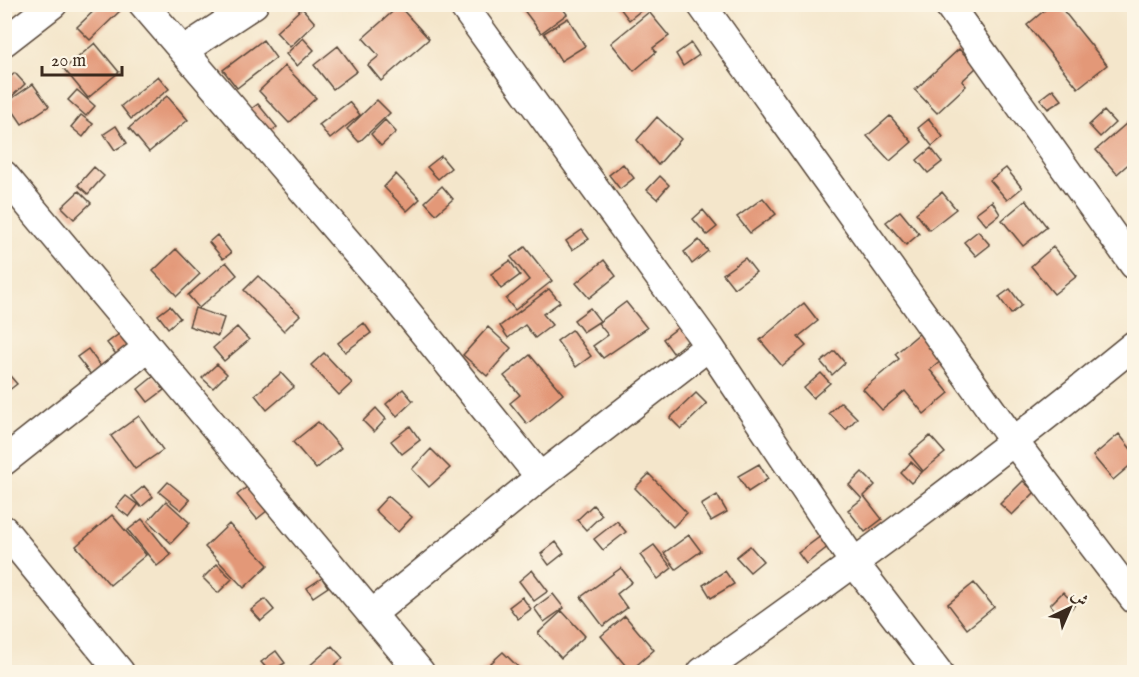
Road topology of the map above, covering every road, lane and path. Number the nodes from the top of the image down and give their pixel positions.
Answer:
1 (53, 4) edge
2 (143, 4) edge
3 (254, 4) edge
4 (462, 4) edge
5 (701, 4) edge
6 (948, 4) edge
7 (4, 42) edge
8 (184, 50) junction
9 (4, 175) edge
10 (1134, 265) edge
11 (1134, 345) edge
12 (709, 346) junction
13 (147, 348) junction
14 (1016, 443) junction
15 (4, 461) edge
16 (540, 477) junction
17 (4, 530) edge
18 (855, 564) junction
19 (1134, 599) edge
20 (373, 613) junction
21 (120, 672) edge
22 (420, 672) edge
23 (702, 672) edge
24 (938, 672) edge

1 - 7 street
2 - 8 street
3 - 8 street
4 - 12 street
5 - 14 street
6 - 10 street
8 - 16 street
9 - 13 street
11 - 14 street
12 - 16 street
12 - 18 street
13 - 15 street
13 - 20 street
14 - 18 street
14 - 19 street
16 - 20 street
17 - 21 street
18 - 23 street
18 - 24 street
20 - 22 street

